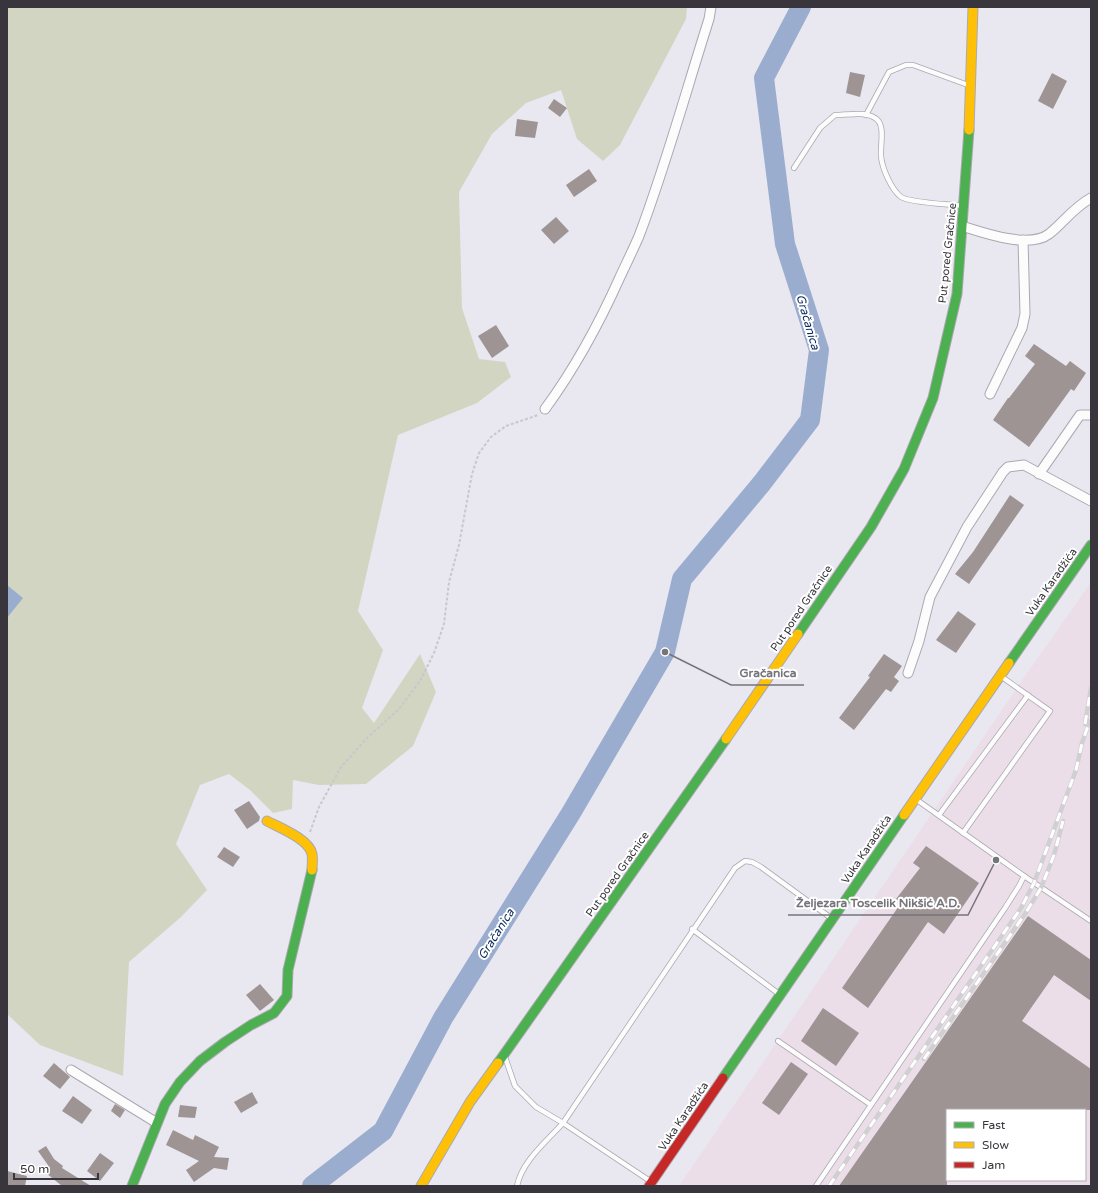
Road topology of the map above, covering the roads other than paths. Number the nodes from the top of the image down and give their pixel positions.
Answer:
1 (711, 7) edge
2 (973, 7) edge
3 (970, 86) junction
4 (866, 115) junction
5 (794, 168) dead end
6 (1091, 198) edge
7 (964, 206) junction
8 (962, 226) junction
9 (1023, 240) junction
10 (990, 394) dead end
11 (545, 409) road end
12 (1091, 415) edge
13 (1039, 474) junction
14 (1091, 501) edge
15 (1091, 546) edge
16 (908, 673) dead end
17 (1001, 676) junction
18 (1028, 695) junction
19 (915, 799) junction
20 (938, 815) junction
21 (267, 821) dead end
22 (964, 833) junction
23 (1024, 876) junction
24 (832, 919) junction
25 (1091, 921) edge
26 (692, 930) junction
27 (780, 995) junction
28 (778, 1041) dead end
29 (504, 1055) junction
30 (71, 1070) dead end
31 (871, 1105) junction
32 (157, 1123) junction
33 (563, 1123) junction
34 (650, 1184) edge
35 (132, 1186) edge
36 (421, 1186) edge
37 (517, 1186) edge
38 (816, 1186) edge

1 - 11 street
2 - 3 street, Put pored Gračnice
3 - 4 lane
3 - 7 street, Put pored Gračnice
4 - 5 lane
4 - 7 lane
6 - 9 street
7 - 8 street, Put pored Gračnice
8 - 9 street
8 - 29 street, Put pored Gračnice
9 - 10 street
12 - 13 street
13 - 14 street
13 - 16 street
15 - 17 street, Vuka Karadžića
17 - 18 lane
17 - 19 street, Vuka Karadžića
18 - 20 lane
18 - 22 lane
19 - 20 lane
19 - 24 street, Vuka Karadžića
20 - 22 lane
21 - 32 street
22 - 23 lane
23 - 25 lane
23 - 31 lane
24 - 26 lane
24 - 27 street, Vuka Karadžića
26 - 27 lane
26 - 33 lane
27 - 34 street, Vuka Karadžića
28 - 31 lane
29 - 33 lane
29 - 36 street, Put pored Gračnice
30 - 32 street
31 - 38 lane
32 - 35 street
33 - 34 lane
33 - 37 lane

